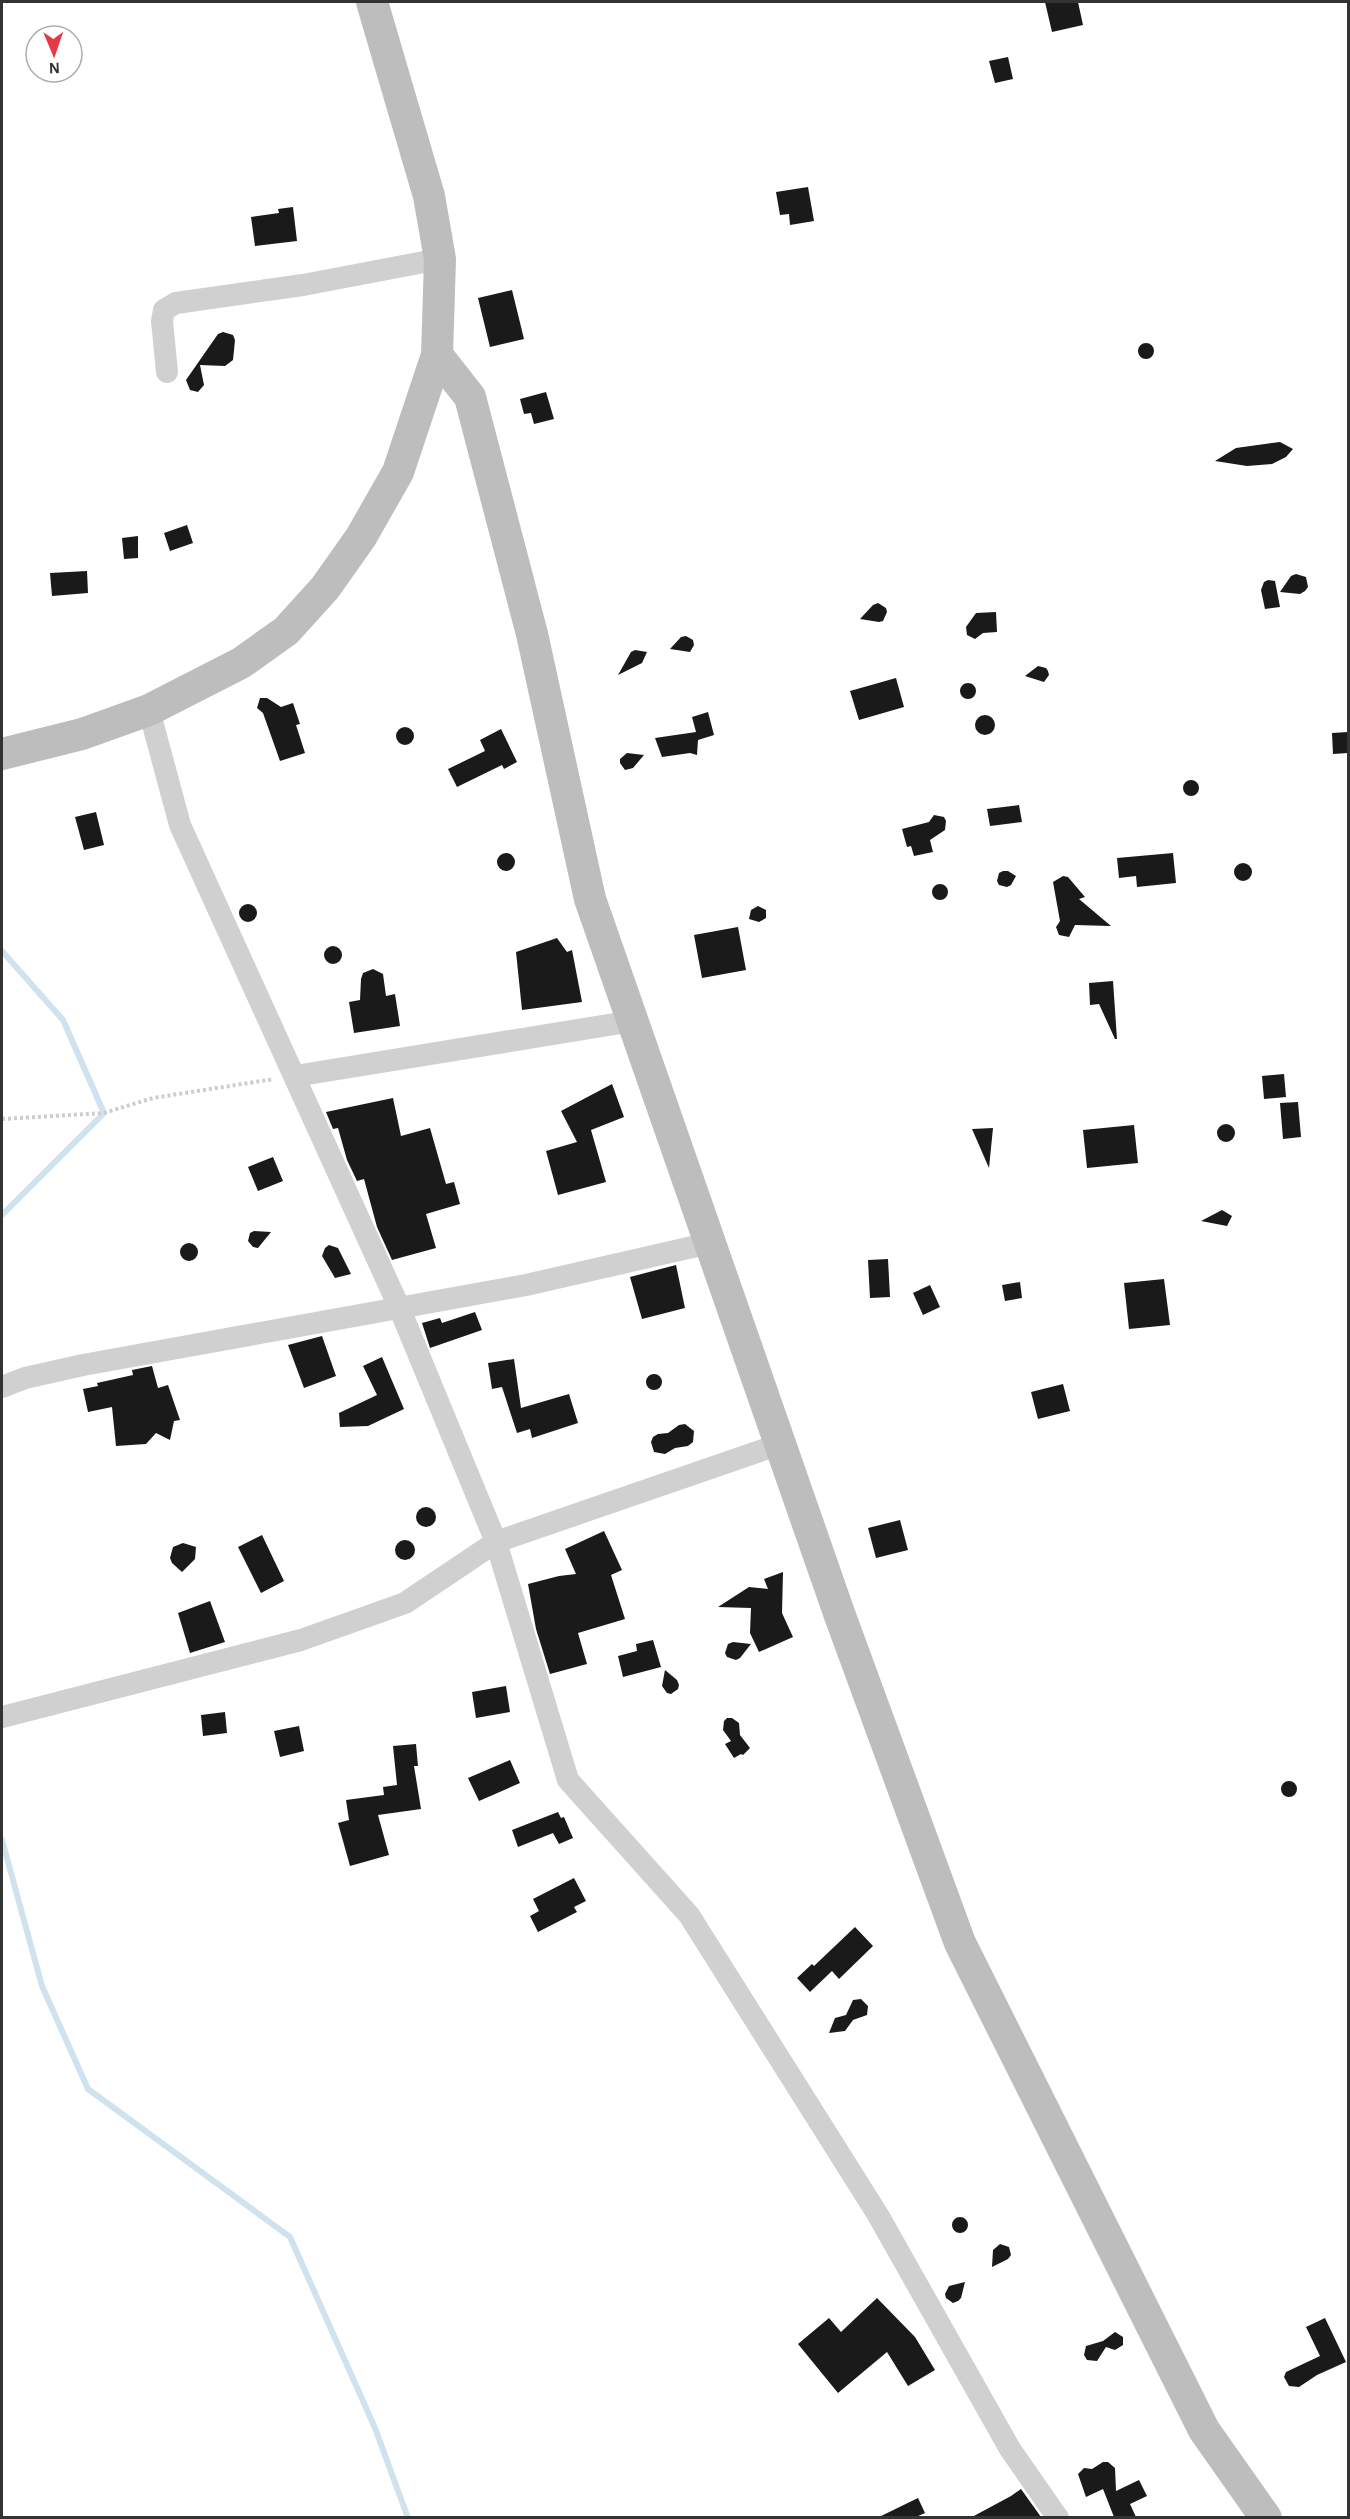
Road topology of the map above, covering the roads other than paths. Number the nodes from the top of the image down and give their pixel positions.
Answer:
1 (372, 2) edge
2 (440, 259) junction
3 (437, 355) junction
4 (167, 372) dead end
5 (149, 710) junction
6 (2, 754) edge
7 (633, 1022) junction
8 (296, 1076) junction
9 (710, 1243) junction
10 (399, 1307) junction
11 (2, 1387) edge
12 (780, 1444) junction
13 (496, 1542) junction
14 (2, 1717) edge
15 (1059, 2517) edge
16 (1266, 2517) edge

1 - 2 street
2 - 3 street
2 - 4 street
3 - 5 street
3 - 7 street
5 - 6 street
5 - 8 street
7 - 8 street
7 - 9 street
8 - 10 street
9 - 10 street
9 - 12 street
10 - 11 street
10 - 13 street
12 - 13 street
12 - 16 street
13 - 14 street
13 - 15 street

